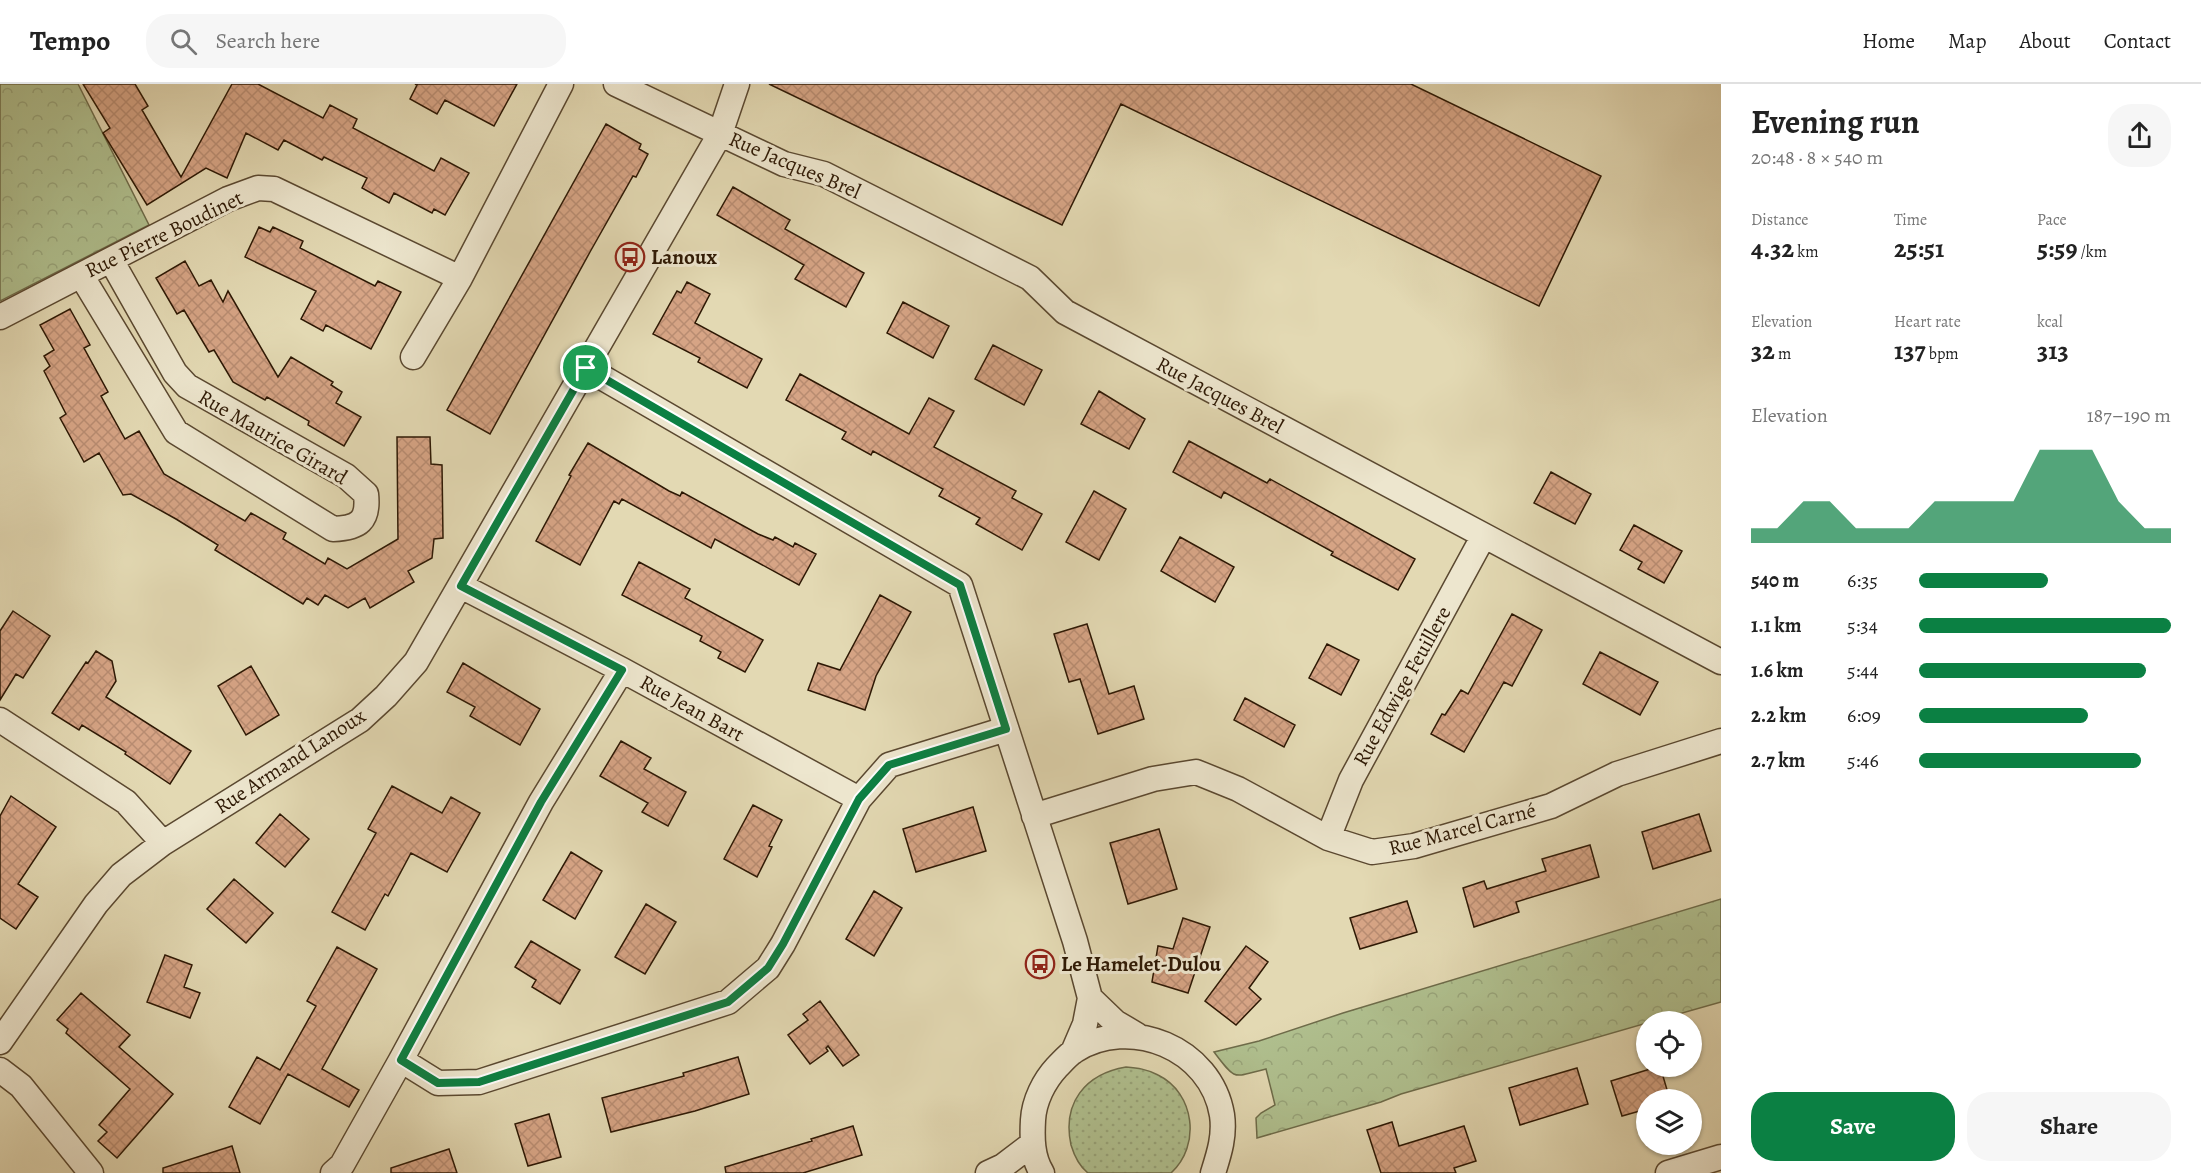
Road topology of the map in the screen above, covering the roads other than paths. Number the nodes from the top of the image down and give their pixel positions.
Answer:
1 (561, 84) edge
2 (616, 84) edge
3 (737, 84) edge
4 (720, 134) junction
5 (111, 260) junction
6 (81, 275) junction
7 (460, 278) junction
8 (0, 317) edge
9 (413, 357) dead end
10 (586, 368) junction
11 (1483, 537) junction
12 (461, 586) junction
13 (1721, 662) edge
14 (622, 670) junction
15 (0, 720) edge
16 (1006, 729) junction
17 (1721, 741) edge
18 (859, 799) junction
19 (1034, 816) junction
20 (1328, 838) junction
21 (163, 843) junction
22 (1090, 998) junction
23 (1137, 1035) junction
24 (0, 1042) edge
25 (1073, 1052) junction
26 (401, 1060) junction
27 (0, 1070) edge
28 (1032, 1144) junction
29 (1721, 1157) edge
30 (91, 1173) edge
31 (333, 1173) edge
32 (988, 1173) edge
33 (1042, 1173) edge
34 (1213, 1173) edge
35 (1668, 1173) edge

1 - 7 street
2 - 4 street, Rue Jacques Brel
3 - 4 street, Rue Armand Lanoux
4 - 10 street, Rue Armand Lanoux
4 - 11 street, Rue Jacques Brel
5 - 6 street, Rue Pierre Boudinet
5 - 6 street, Rue Maurice Girard
5 - 7 street, Rue Pierre Boudinet
6 - 8 street, Rue Pierre Boudinet
7 - 9 street
10 - 12 street, Rue Armand Lanoux
10 - 16 street
11 - 13 street, Rue Jacques Brel
11 - 20 street, Rue Edwige Feuillere
12 - 14 street, Rue Jean Bart
12 - 21 street, Rue Armand Lanoux
14 - 18 street, Rue Jean Bart
14 - 26 street
15 - 21 street
16 - 18 street
16 - 19 street
17 - 20 street, Rue Marcel Carné
18 - 26 street
19 - 20 street, Rue Marcel Carné
19 - 22 street
21 - 24 street, Rue Armand Lanoux
22 - 23 street
22 - 25 street
23 - 25 street
23 - 34 street
25 - 28 street
26 - 31 street
27 - 30 street
28 - 32 street
28 - 33 street
29 - 35 street

